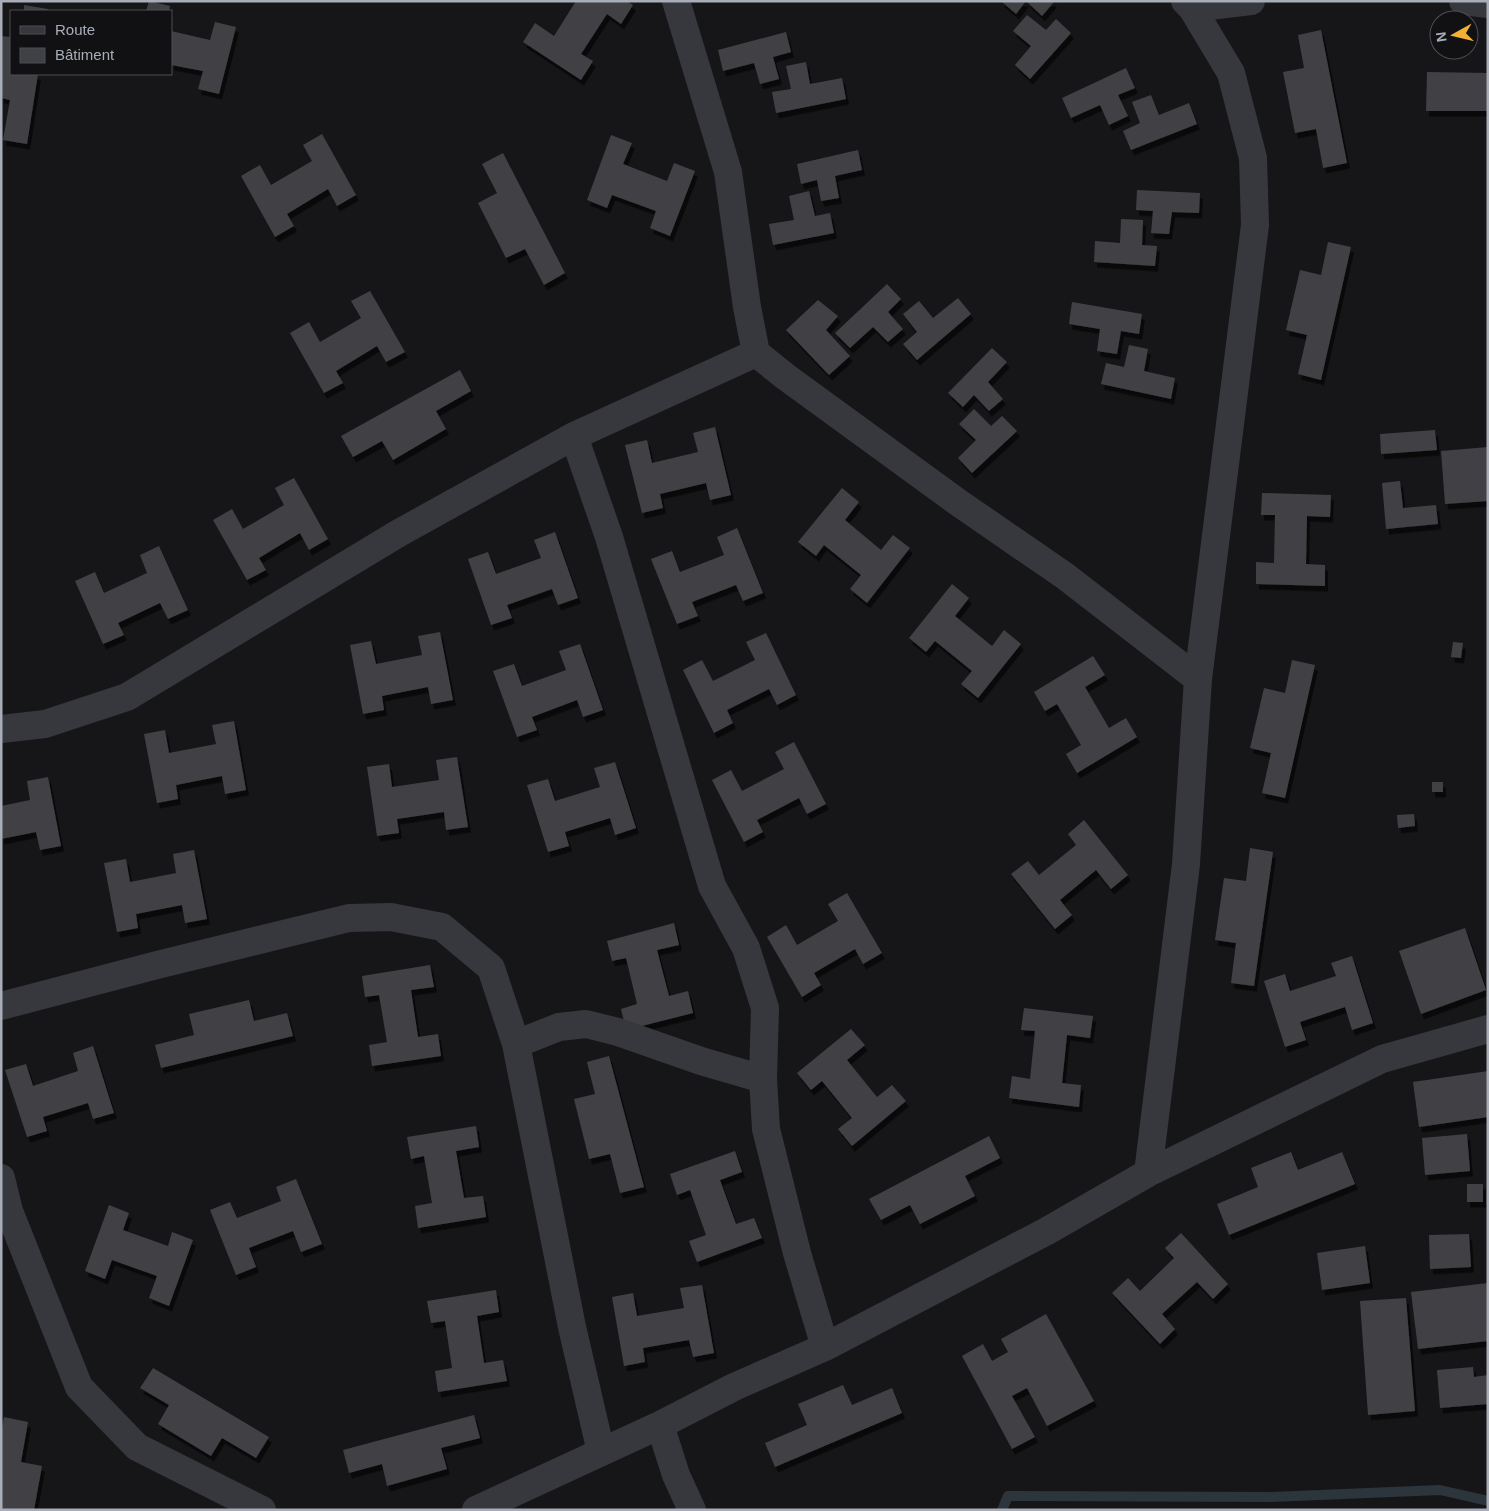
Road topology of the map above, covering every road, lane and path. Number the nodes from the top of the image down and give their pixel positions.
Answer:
1 (676, 1) edge
2 (1251, 1) edge
3 (1463, 1) edge
4 (1488, 4) edge
5 (1188, 5) edge
6 (756, 353) junction
7 (574, 436) junction
8 (1198, 679) junction
9 (1, 729) edge
10 (1, 1006) edge
11 (1488, 1029) edge
12 (516, 1044) junction
13 (763, 1078) junction
14 (1148, 1173) junction
15 (1, 1178) edge
16 (825, 1346) junction
17 (660, 1425) junction
18 (601, 1452) junction
19 (262, 1510) edge
20 (476, 1510) edge
21 (692, 1510) edge

1 - 6 street
2 - 5 street
3 - 4 street
5 - 8 street
6 - 7 street
6 - 8 street
7 - 9 street
7 - 13 street
8 - 14 street
10 - 12 street
11 - 14 street
12 - 13 street
12 - 18 street
13 - 16 street
14 - 16 street
15 - 19 street
16 - 17 street
17 - 18 street
17 - 21 street
18 - 20 street

